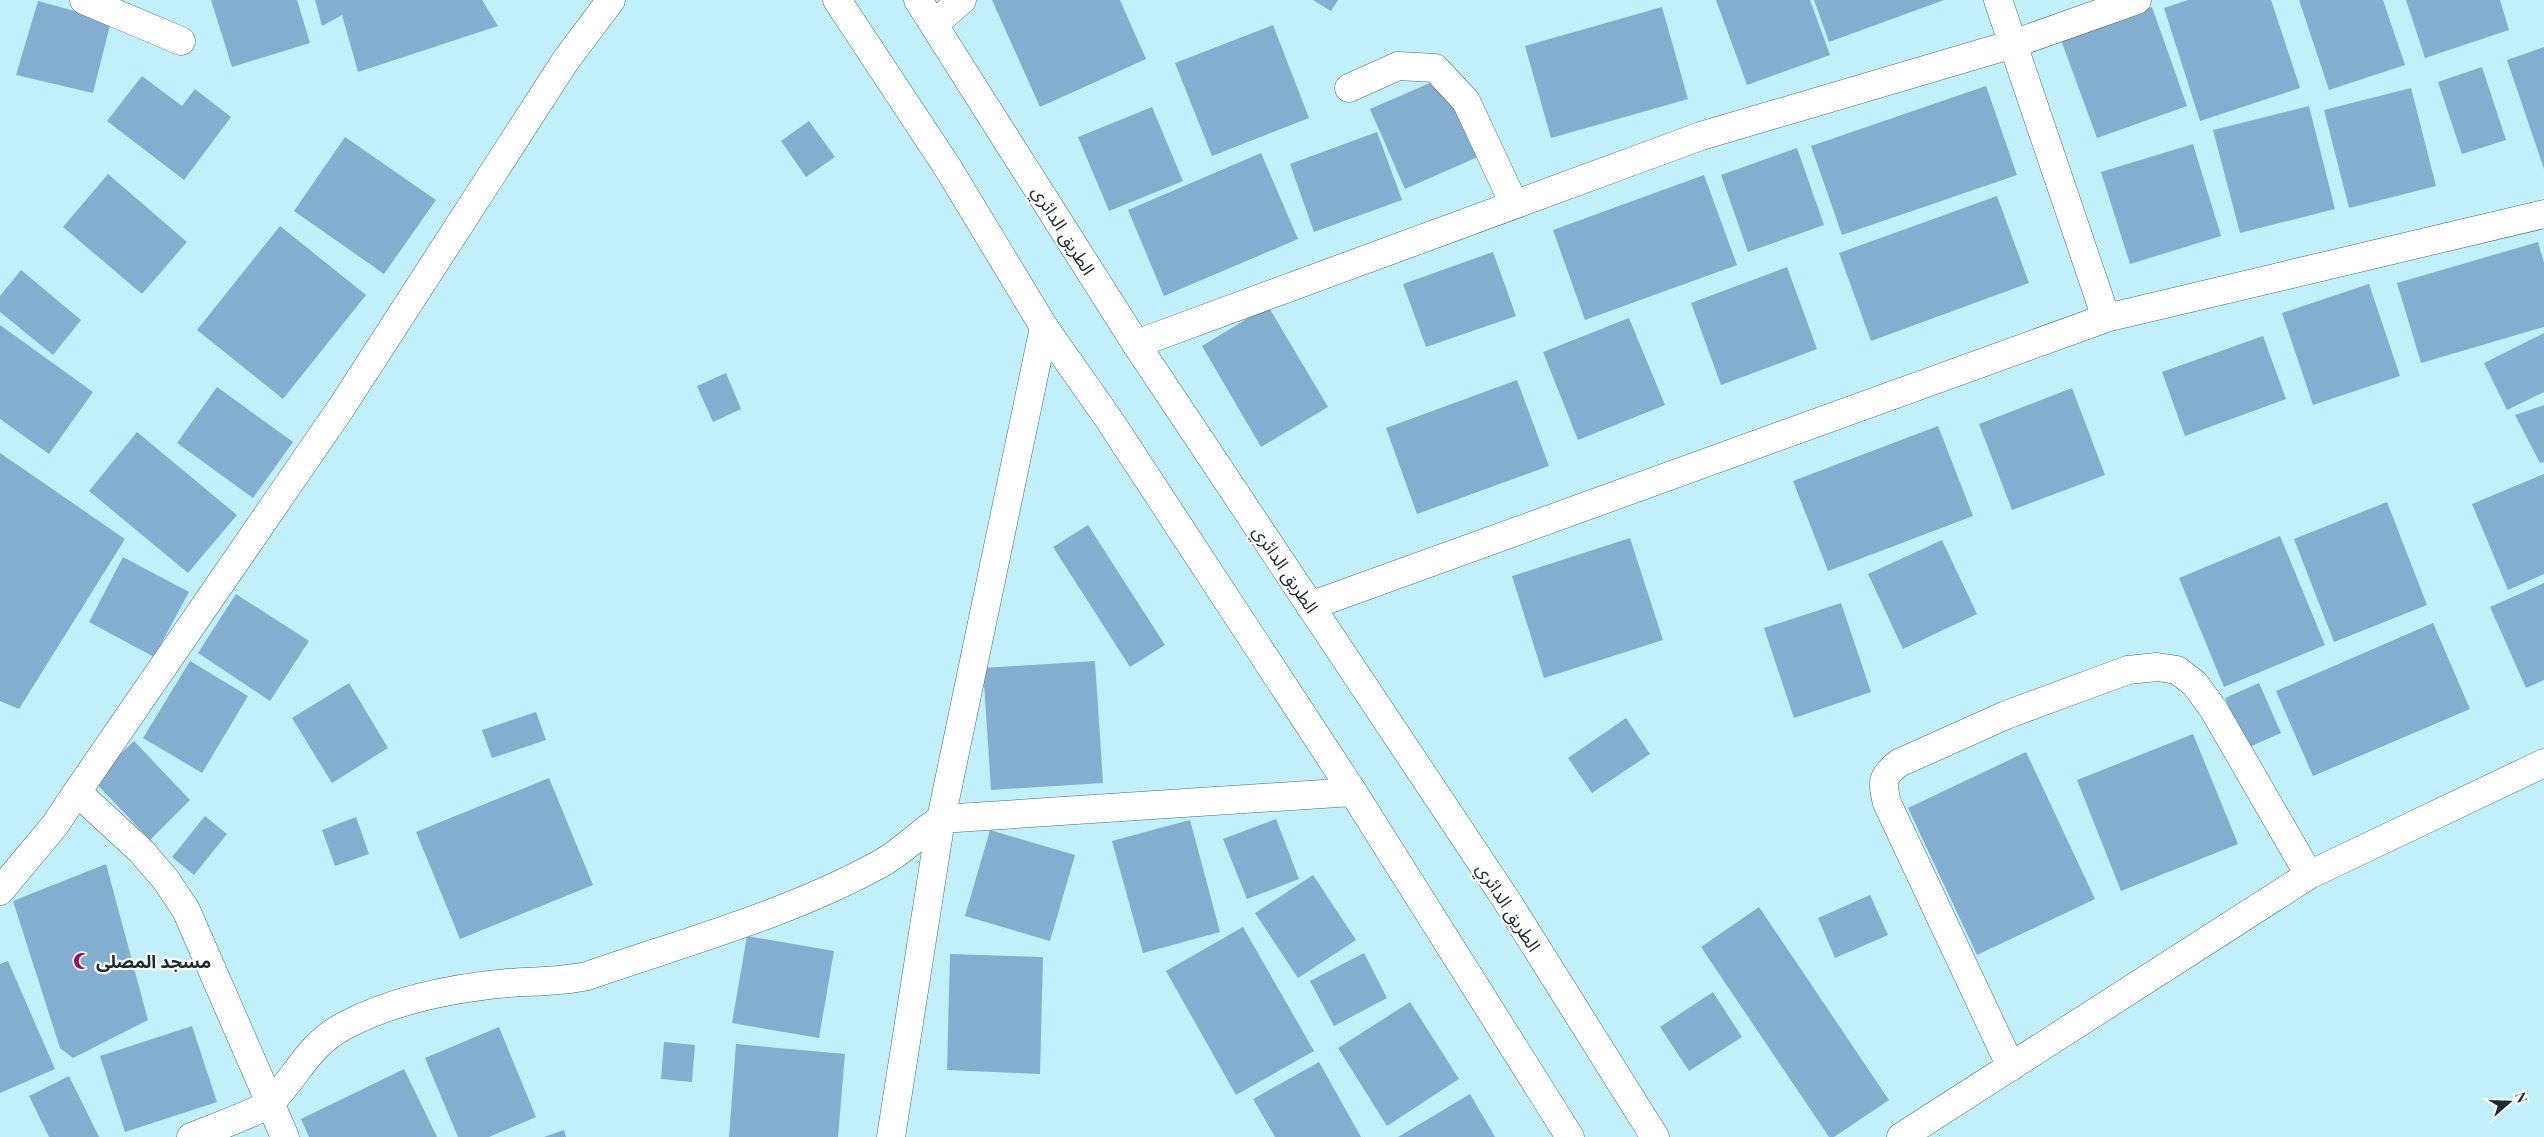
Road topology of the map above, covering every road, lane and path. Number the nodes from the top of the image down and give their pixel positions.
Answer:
1 (84, 0) edge
2 (611, 0) edge
3 (837, 0) edge
4 (918, 0) edge
5 (962, 0) edge
6 (1998, 0) edge
7 (2137, 0) edge
8 (934, 24) junction
9 (181, 41) dead end
10 (2013, 44) junction
11 (1349, 88) dead end
12 (1514, 204) junction
13 (2544, 214) edge
14 (2106, 318) junction
15 (1044, 326) junction
16 (1136, 344) junction
17 (1310, 606) junction
18 (2544, 763) edge
19 (77, 792) junction
20 (1354, 792) junction
21 (941, 819) junction
22 (2308, 876) junction
23 (0, 891) edge
24 (2011, 1066) junction
25 (270, 1104) junction
26 (191, 1137) edge
27 (285, 1137) edge
28 (891, 1137) edge
29 (1570, 1137) edge
30 (1655, 1137) edge
31 (1901, 1137) edge

1 - 9 street
2 - 19 street
3 - 15 street
4 - 8 street, الطريق الدائري
5 - 8 street
6 - 10 street
7 - 10 street
8 - 16 street, الطريق الدائري
10 - 12 street
10 - 14 street
11 - 12 street
12 - 16 street
13 - 14 street
14 - 17 street
15 - 20 street
15 - 21 street
16 - 17 street, الطريق الدائري
17 - 30 street, الطريق الدائري
18 - 22 street
19 - 23 street
19 - 25 street
20 - 21 street
20 - 29 street
21 - 25 street
21 - 28 street
22 - 24 street
22 - 24 street
24 - 31 street
25 - 26 street
25 - 27 street

